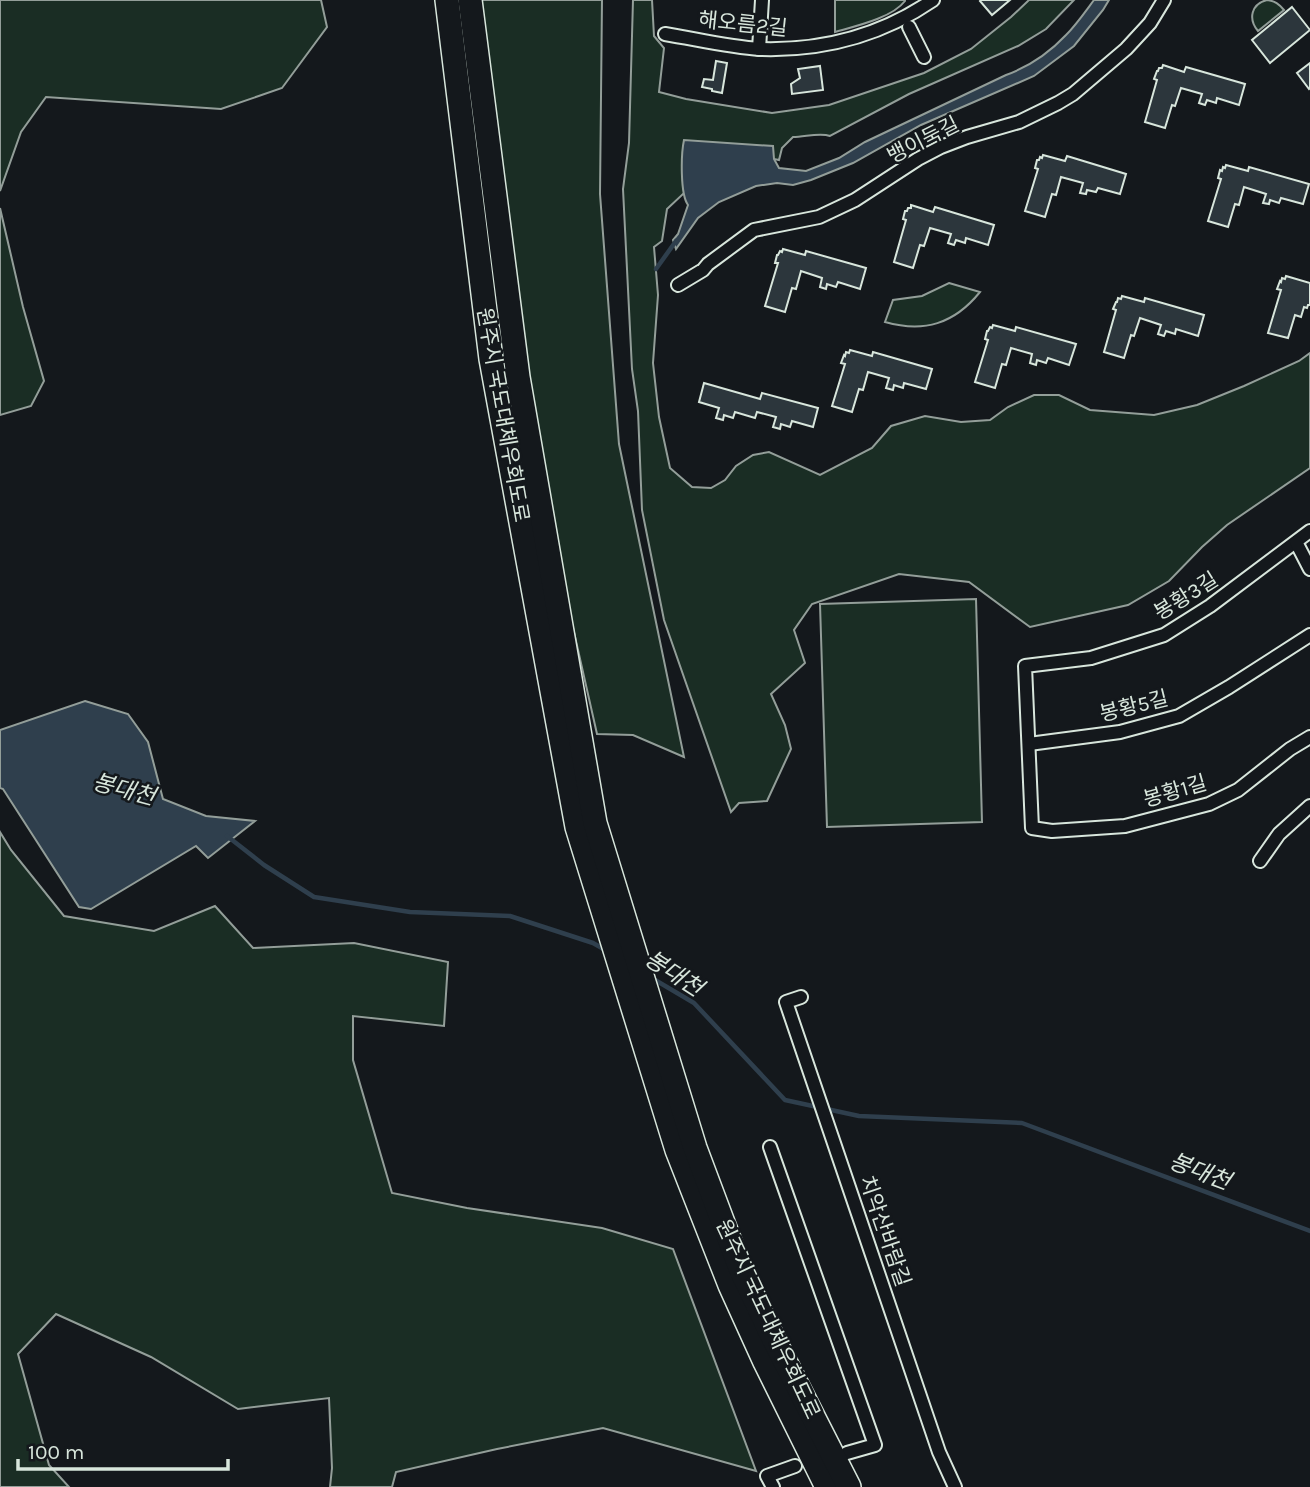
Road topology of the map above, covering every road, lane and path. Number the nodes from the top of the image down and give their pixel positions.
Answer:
1 (447, 0) edge
2 (470, 0) edge
3 (762, 0) edge
4 (933, 0) edge
5 (1164, 0) edge
6 (918, 5) edge
7 (909, 27) dead end
8 (665, 34) dead end
9 (759, 48) junction
10 (925, 57) dead end
11 (678, 285) dead end
12 (1310, 531) edge
13 (1296, 541) junction
14 (1310, 569) edge
15 (1310, 635) edge
16 (1310, 737) edge
17 (1029, 744) junction
18 (1310, 806) edge
19 (586, 825) junction
20 (1260, 861) dead end
21 (801, 997) dead end
22 (771, 1147) dead end
23 (686, 1149) junction
24 (847, 1453) dead end
25 (794, 1466) dead end
26 (773, 1487) edge
27 (827, 1487) edge
28 (849, 1487) edge
29 (955, 1487) edge

1 - 19 highway, 원주시 국도대체우회도로
2 - 19 highway, 원주시 국도대체우회도로
3 - 9 street
4 - 6 street, 해오름2길
5 - 11 street, 뱅이둑길
6 - 9 street, 해오름2길
7 - 10 street
8 - 9 street, 해오름2길
12 - 13 street, 봉황3길
13 - 14 street
13 - 17 street, 봉황3길
15 - 17 street, 봉황5길
16 - 17 street, 봉황1길
18 - 20 street
19 - 23 highway
21 - 29 street, 치악산바람길
22 - 24 street
23 - 27 highway, 원주시 국도대체우회도로
23 - 28 highway, 원주시 국도대체우회도로
25 - 26 street

